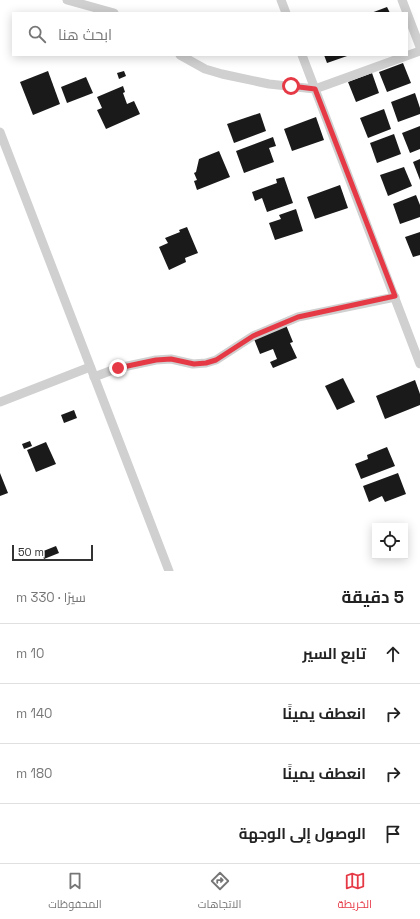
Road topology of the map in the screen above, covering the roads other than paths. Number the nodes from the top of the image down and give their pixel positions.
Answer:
1 (68, 0) edge
2 (281, 0) edge
3 (402, 0) edge
4 (110, 12) edge
5 (286, 12) edge
6 (407, 12) edge
7 (408, 16) edge
8 (420, 47) edge
9 (420, 50) edge
10 (408, 54) edge
11 (182, 56) edge
12 (302, 56) edge
13 (404, 56) edge
14 (315, 89) junction
15 (0, 132) edge
16 (395, 296) junction
17 (420, 364) edge
18 (90, 367) junction
19 (94, 377) junction
20 (0, 402) edge
21 (169, 571) edge

1 - 4 street
2 - 5 street
3 - 6 street
7 - 8 street
9 - 10 street
11 - 14 street
12 - 14 street
13 - 14 street
14 - 16 street
15 - 18 street
16 - 17 street
16 - 19 street
18 - 19 street
18 - 20 street
19 - 21 street

